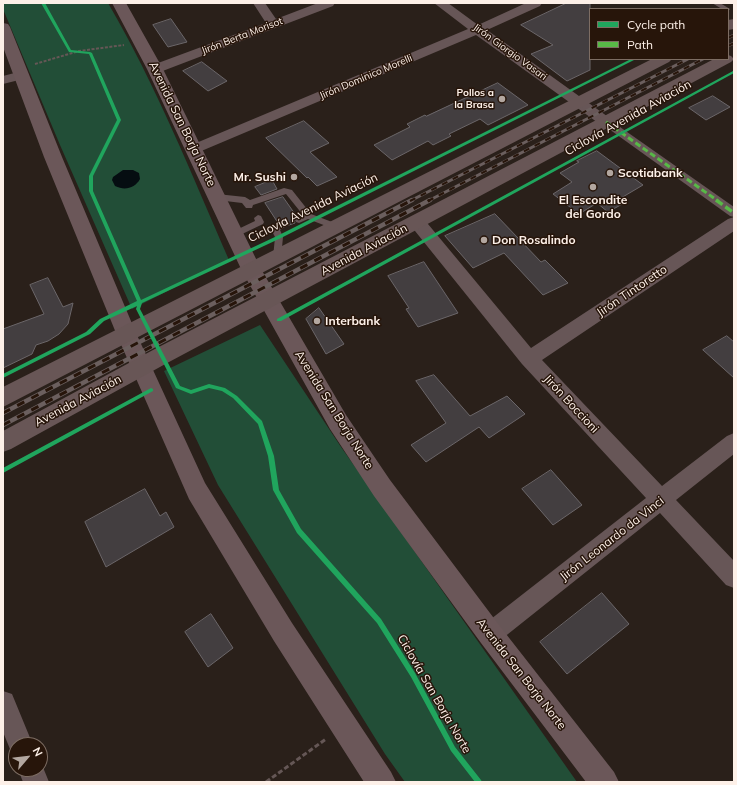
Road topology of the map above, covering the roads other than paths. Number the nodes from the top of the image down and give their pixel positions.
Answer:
1 (119, 3) edge
2 (259, 3) edge
3 (329, 3) edge
4 (440, 3) edge
5 (536, 3) edge
6 (715, 3) edge
7 (725, 8) edge
8 (274, 24) junction
9 (3, 27) edge
10 (479, 30) junction
11 (662, 60) edge
12 (725, 60) edge
13 (155, 69) junction
14 (21, 72) junction
15 (3, 80) edge
16 (579, 102) junction
17 (606, 122) junction
18 (194, 149) junction
19 (217, 197) junction
20 (734, 213) edge
21 (308, 216) junction
22 (299, 220) dead end
23 (417, 222) junction
24 (734, 223) edge
25 (337, 227) junction
26 (235, 234) junction
27 (277, 258) junction
28 (252, 271) junction
29 (268, 301) junction
30 (126, 333) junction
31 (529, 359) junction
32 (141, 367) junction
33 (3, 398) edge
34 (3, 442) edge
35 (734, 442) edge
36 (661, 500) junction
37 (734, 577) edge
38 (490, 634) junction
39 (3, 703) edge
40 (18, 737) edge
41 (381, 782) edge
42 (604, 782) edge

1 - 13 main road, Avenida San Borja Norte
2 - 8 street
3 - 8 street, Jirón Berta Morisot
4 - 10 street, Jirón Giorgio Vasari
5 - 10 street, Jirón Dominico Morelli
6 - 7 lane
8 - 13 street, Jirón Berta Morisot
9 - 14 main road
10 - 16 street, Jirón Giorgio Vasari
10 - 18 street, Jirón Dominico Morelli
11 - 16 main road
12 - 17 main road, Avenida Aviación
13 - 18 main road, Avenida San Borja Norte
14 - 15 street
14 - 30 main road
16 - 17 street, Jirón Giorgio Vasari
16 - 25 main road
17 - 20 street
17 - 23 main road, Avenida Aviación
18 - 19 main road, Avenida San Borja Norte
19 - 21 lane
19 - 26 main road, Avenida San Borja Norte
21 - 22 lane
21 - 25 lane
23 - 29 main road, Avenida Aviación
23 - 31 street, Jirón Boccioni
24 - 31 street, Jirón Tintoretto
25 - 27 main road
26 - 27 lane
26 - 28 main road, Avenida San Borja Norte
27 - 28 main road
28 - 29 main road, Avenida San Borja Norte
28 - 30 main road
29 - 32 main road, Avenida Aviación
29 - 38 main road, Avenida San Borja Norte
30 - 32 main road
30 - 33 main road
31 - 36 street, Jirón Boccioni
32 - 34 main road, Avenida Aviación
32 - 41 main road
35 - 36 street, Jirón Leonardo da Vinci
36 - 37 street, Jirón Boccioni
36 - 38 street, Jirón Leonardo da Vinci
38 - 42 main road, Avenida San Borja Norte
39 - 40 street

